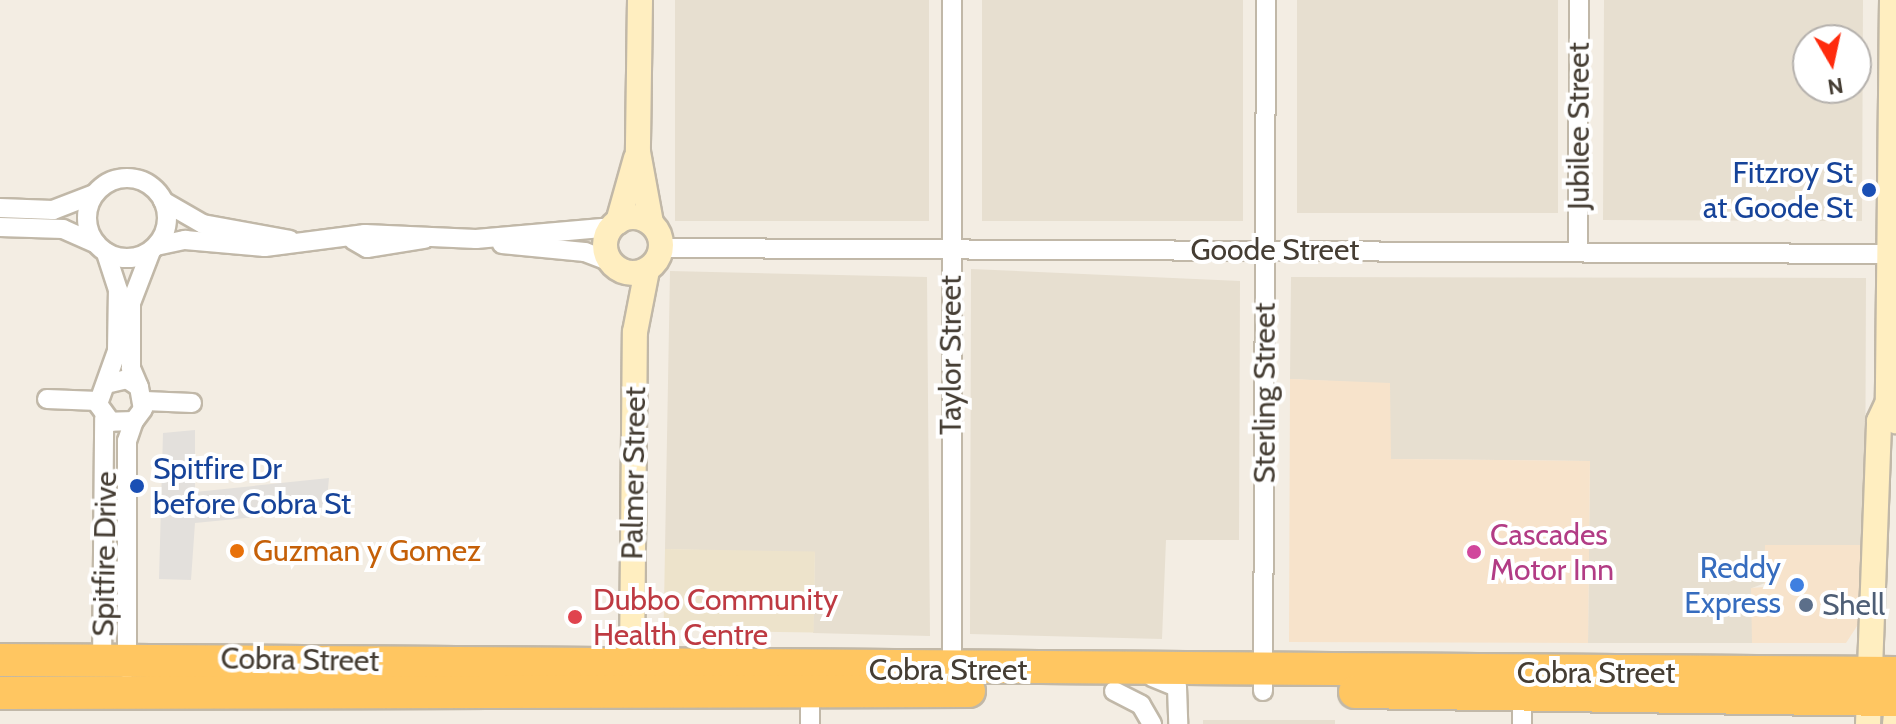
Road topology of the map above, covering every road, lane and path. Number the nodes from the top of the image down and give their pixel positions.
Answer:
1 (640, 0) edge
2 (952, 0) edge
3 (1266, 0) edge
4 (1579, 0) edge
5 (1893, 8) edge
6 (638, 152) junction
7 (94, 194) junction
8 (163, 201) junction
9 (0, 208) edge
10 (651, 223) junction
11 (616, 224) junction
12 (0, 227) edge
13 (476, 239) junction
14 (296, 241) junction
15 (101, 248) junction
16 (153, 248) junction
17 (662, 248) junction
18 (951, 250) junction
19 (1265, 250) junction
20 (1578, 251) junction
21 (1888, 254) junction
22 (616, 266) junction
23 (647, 270) junction
24 (635, 332) junction
25 (1892, 340) edge
26 (142, 394) junction
27 (47, 399) dead end
28 (102, 401) junction
29 (192, 403) dead end
30 (1892, 412) edge
31 (134, 421) junction
32 (115, 659) junction
33 (0, 660) edge
34 (632, 663) junction
35 (950, 669) junction
36 (847, 670) junction
37 (688, 679) junction
38 (1107, 681) junction
39 (1263, 681) junction
40 (114, 691) junction
41 (981, 691) junction
42 (0, 693) edge
43 (1883, 697) edge
44 (1522, 698) edge
45 (1178, 708) edge
46 (810, 709) edge
47 (1152, 724) edge
48 (1895, 724) edge

1 - 6 street
2 - 18 street, Taylor Street
3 - 19 street, Sterling Street
4 - 20 street, Jubilee Street
5 - 21 street
6 - 10 street
6 - 11 street
7 - 8 street
7 - 9 street
7 - 15 street
8 - 14 street
8 - 16 street
10 - 11 street
10 - 17 street
11 - 13 street
11 - 22 street
12 - 15 street
13 - 14 street
13 - 22 street
14 - 16 street
15 - 16 street
15 - 28 street, Spitfire Drive
16 - 26 street
17 - 18 street, Goode Street
17 - 23 street
18 - 19 street, Goode Street
18 - 35 street, Taylor Street
19 - 20 street, Goode Street
19 - 39 street, Sterling Street
20 - 21 street, Goode Street
21 - 25 street
22 - 23 street
22 - 24 street, Palmer Street
23 - 24 street, Palmer Street
24 - 34 street, Palmer Street
25 - 30 street
26 - 28 street
26 - 29 street
26 - 31 street, Spitfire Drive
27 - 28 street
28 - 31 street
28 - 32 street, Spitfire Drive
30 - 43 street
31 - 32 street, Spitfire Drive
32 - 33 highway, Cobra Street
32 - 34 highway, Cobra Street
32 - 40 street, Spitfire Drive
34 - 37 highway
35 - 36 highway, Cobra Street
35 - 38 highway, Cobra Street
35 - 41 street
36 - 37 highway, Cobra Street
36 - 46 highway
37 - 40 highway, Cobra Street
37 - 46 highway, Cobra Street
38 - 39 highway, Cobra Street
38 - 41 highway, Cobra Street
38 - 45 highway, Cobra Street
38 - 47 street
39 - 44 highway, Cobra Street
39 - 45 highway, Cobra Street
40 - 42 highway, Cobra Street
41 - 46 highway, Cobra Street
43 - 44 highway, Cobra Street
43 - 48 street

